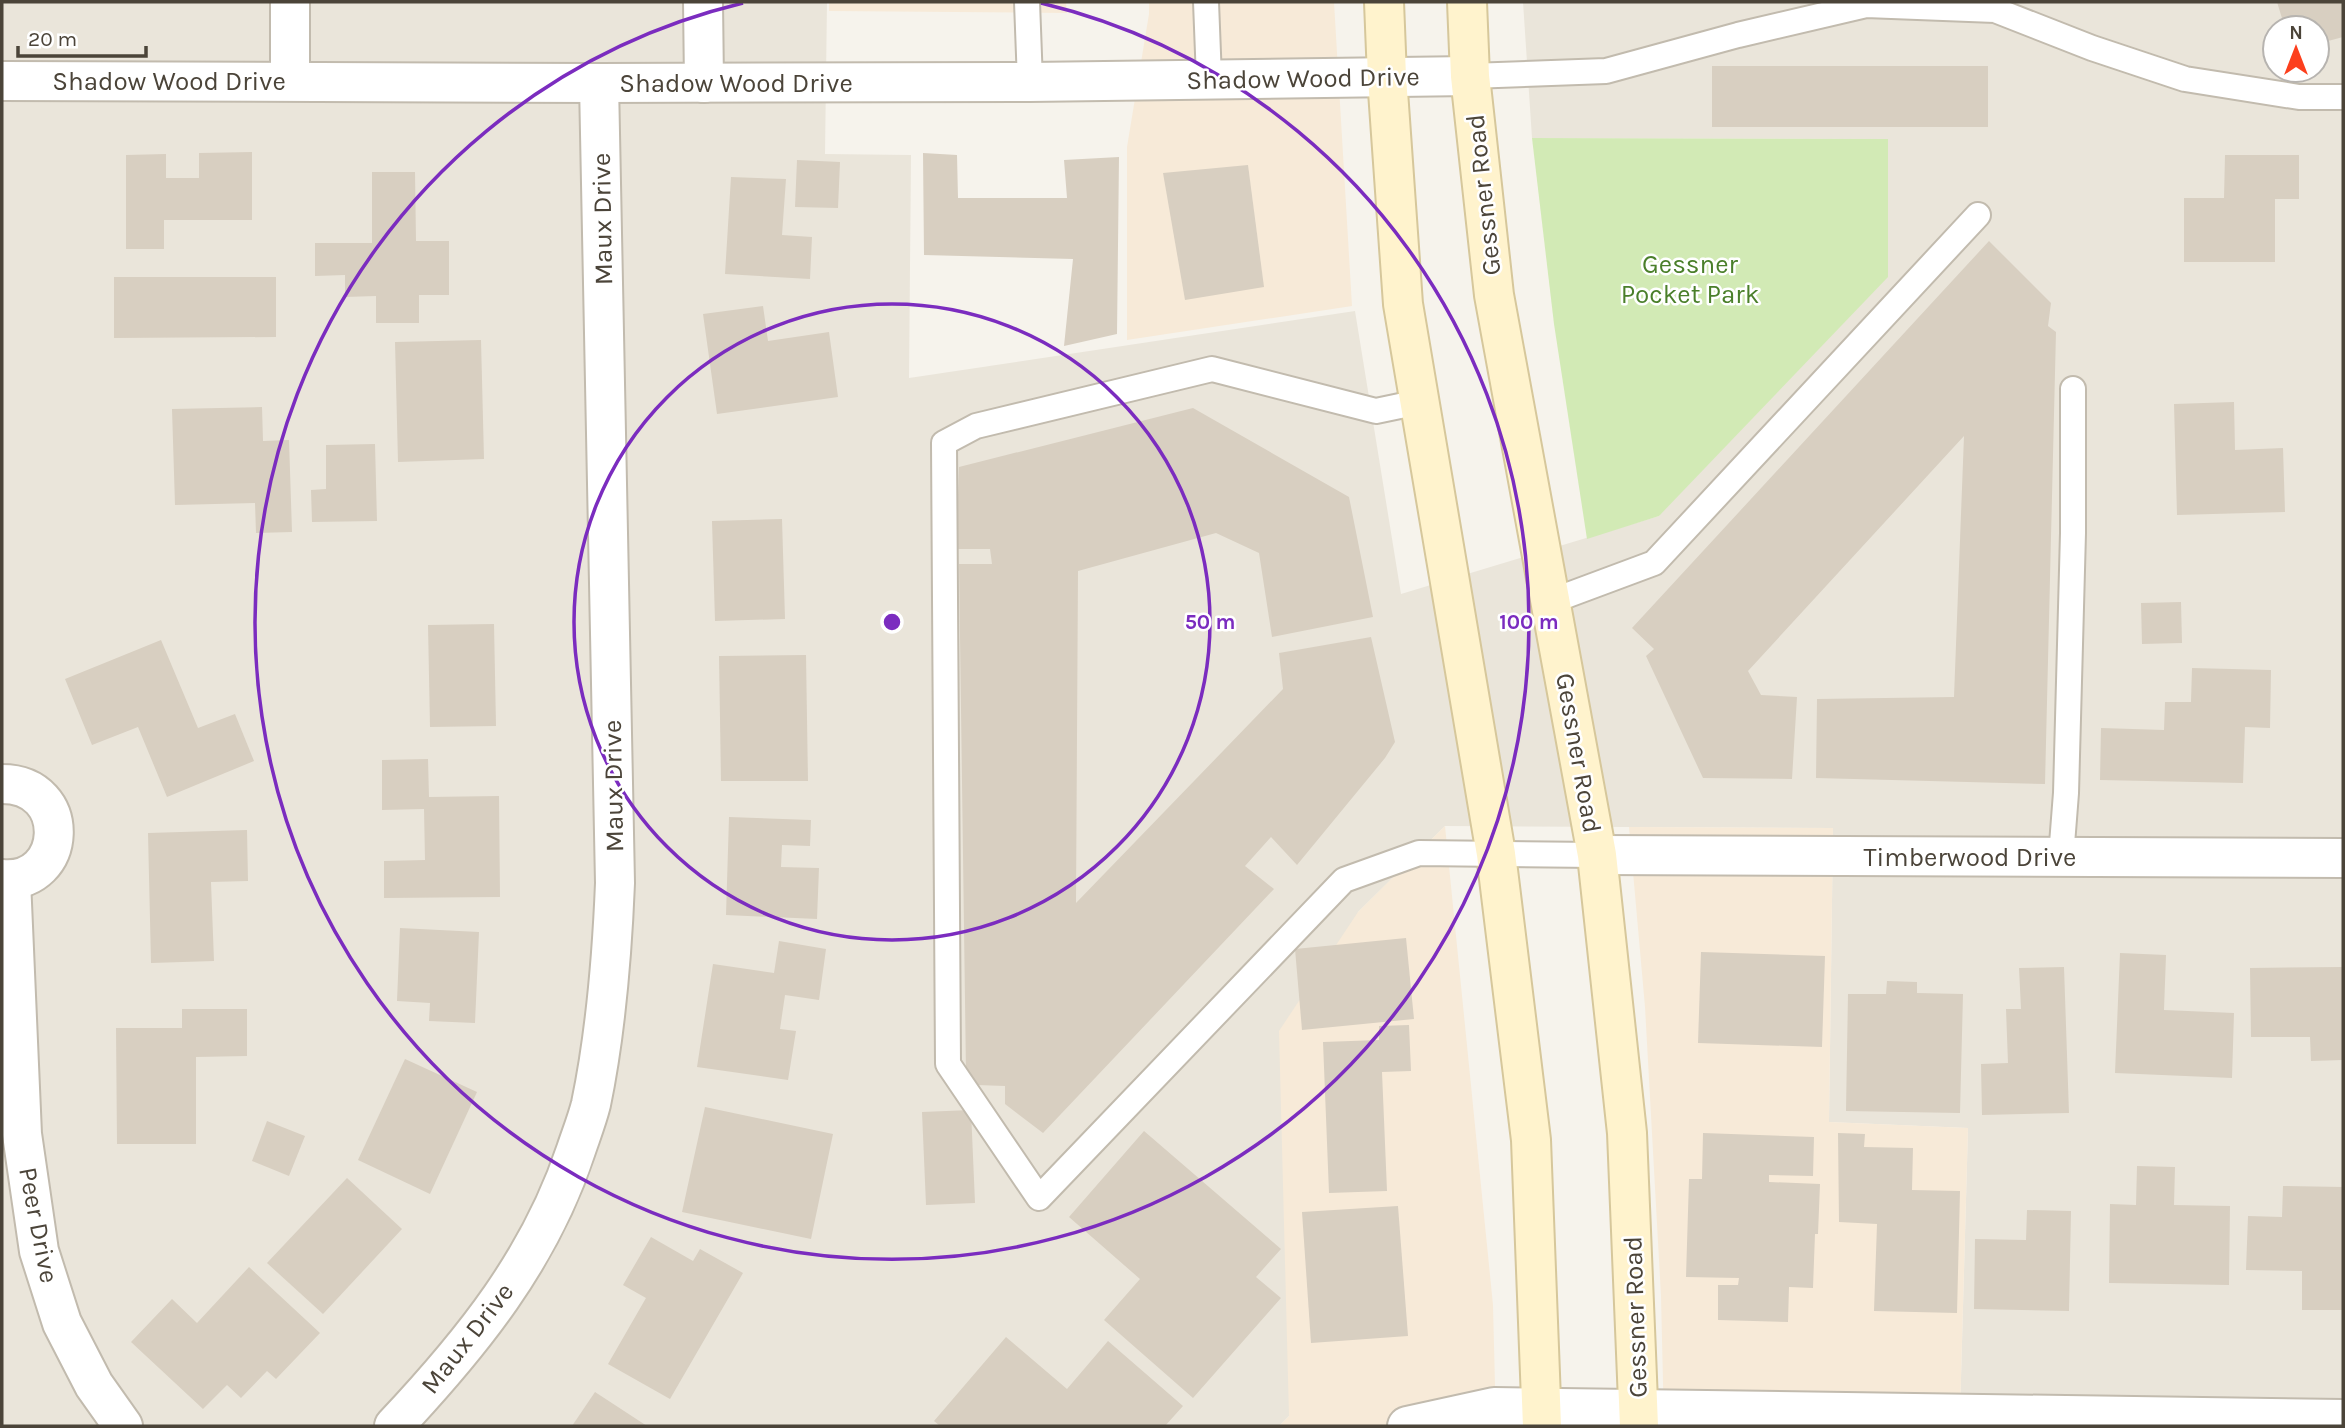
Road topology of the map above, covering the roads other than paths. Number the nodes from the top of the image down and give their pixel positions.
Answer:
1 (289, 2) edge
2 (703, 2) edge
3 (1027, 2) edge
4 (1206, 2) edge
5 (1384, 2) edge
6 (1467, 2) edge
7 (1470, 76) junction
8 (1387, 77) junction
9 (1209, 79) junction
10 (2, 81) edge
11 (290, 81) junction
12 (1030, 82) junction
13 (599, 83) junction
14 (704, 83) junction
15 (2343, 97) edge
16 (1978, 215) dead end
17 (2074, 389) dead end
18 (1419, 402) junction
19 (1552, 601) junction
20 (2, 784) edge
21 (1496, 854) junction
22 (1597, 855) junction
23 (2061, 858) junction
24 (2343, 858) edge
25 (6, 880) edge
26 (1541, 1417) edge
27 (1639, 1418) edge
28 (2343, 1419) edge
29 (123, 1426) edge
30 (394, 1426) edge
31 (1407, 1426) edge

1 - 11 street
2 - 14 street
3 - 12 lane
4 - 9 lane
5 - 8 main road
6 - 7 main road, Gessner Road
7 - 8 street, Shadow Wood Drive
7 - 15 lane
7 - 19 main road, Gessner Road
8 - 9 street, Shadow Wood Drive
8 - 18 main road
9 - 12 street, Shadow Wood Drive
10 - 11 street, Shadow Wood Drive
11 - 13 street, Shadow Wood Drive
12 - 14 street, Shadow Wood Drive
13 - 14 street, Shadow Wood Drive
13 - 30 street, Maux Drive
16 - 19 lane
17 - 23 lane
18 - 21 main road
18 - 21 lane
19 - 22 main road, Gessner Road
20 - 25 street, Peer Drive
21 - 22 lane
21 - 26 main road
22 - 23 street, Timberwood Drive
22 - 27 main road, Gessner Road
23 - 24 street, Timberwood Drive
25 - 29 street, Peer Drive
26 - 27 street
26 - 31 street
27 - 28 street

